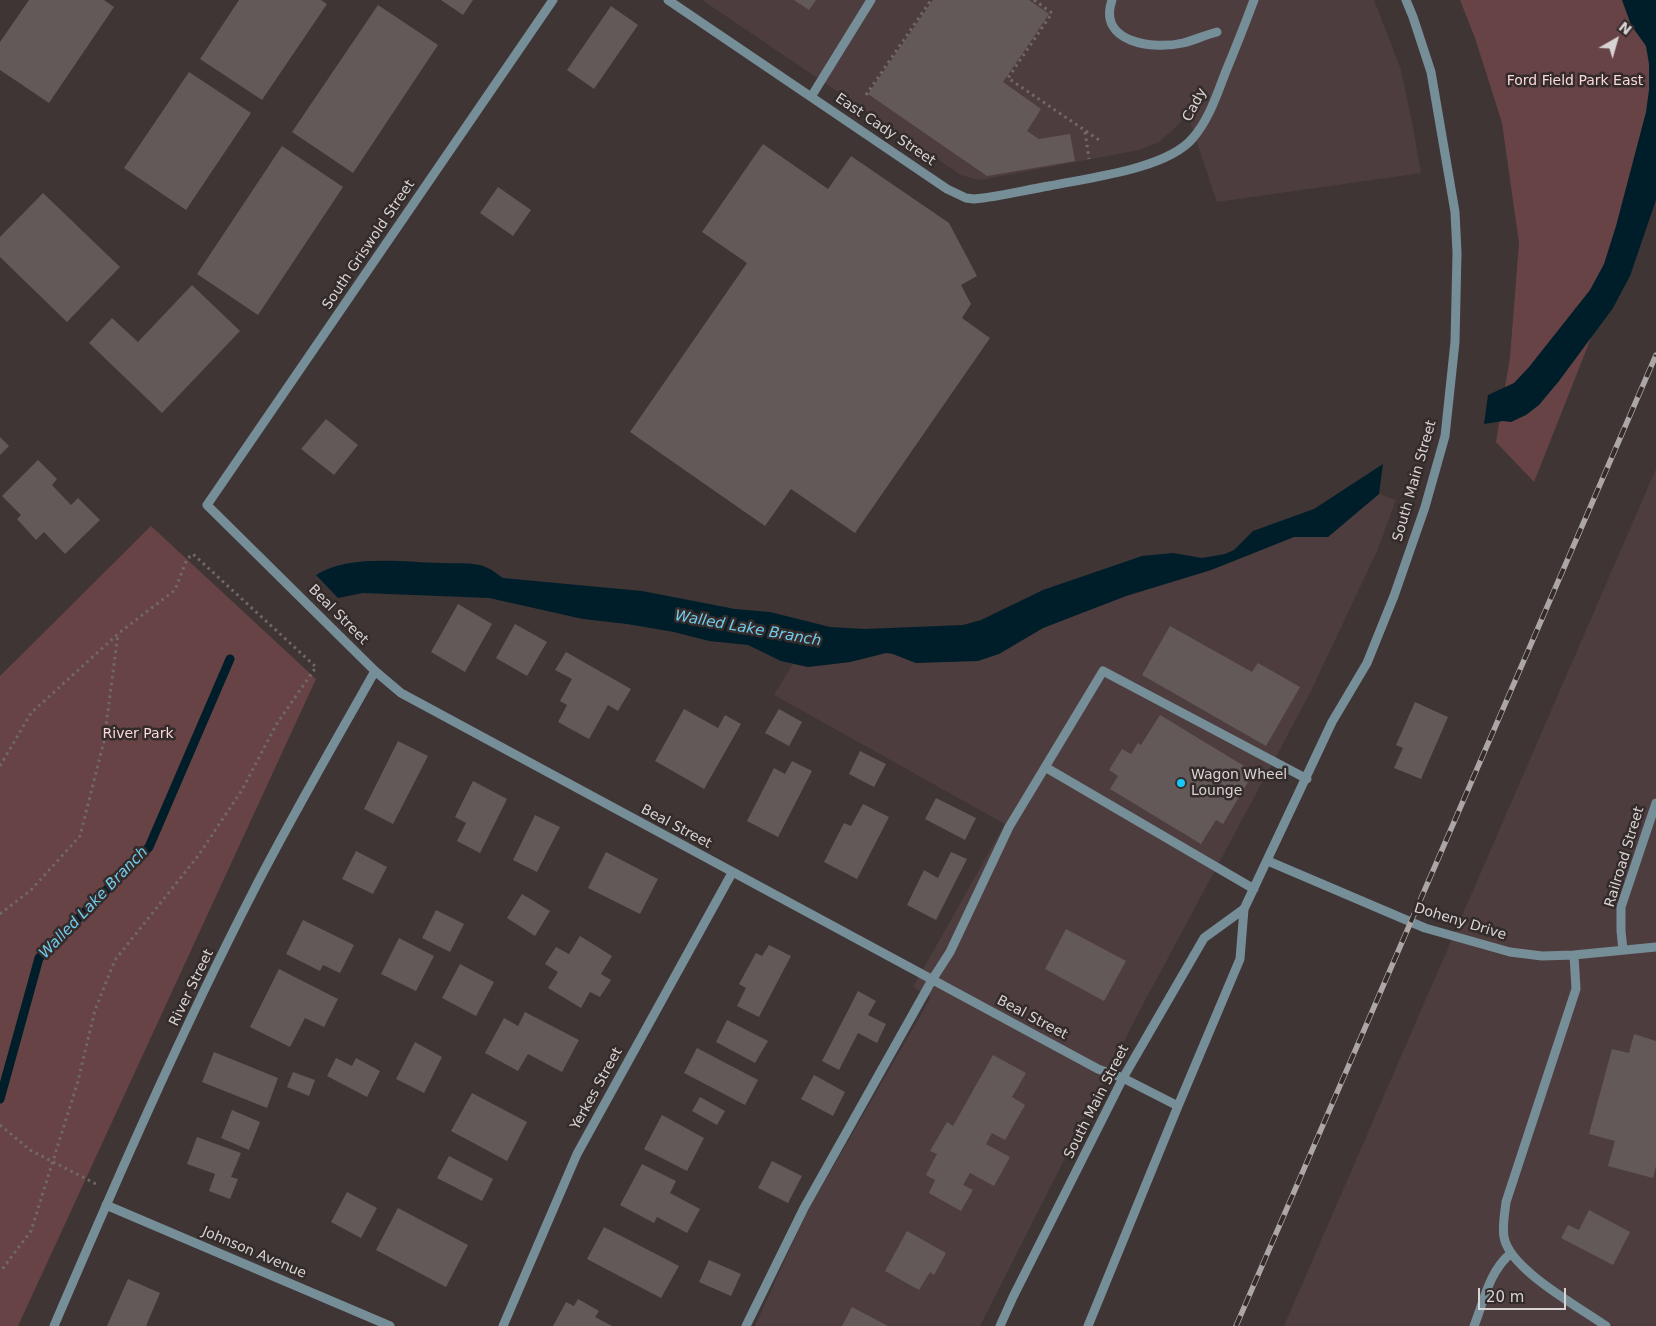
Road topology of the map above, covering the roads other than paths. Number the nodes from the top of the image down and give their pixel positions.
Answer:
1 (553, 0) edge
2 (668, 0) edge
3 (686, 0) edge
4 (870, 0) edge
5 (1112, 0) edge
6 (1254, 0) edge
7 (1406, 0) edge
8 (680, 9) junction
9 (1217, 32) dead end
10 (811, 97) junction
11 (1111, 174) joint
12 (207, 505) joint
13 (375, 671) junction
14 (1045, 767) junction
15 (1307, 778) junction
16 (1656, 803) edge
17 (1268, 861) junction
18 (732, 873) junction
19 (1254, 889) junction
20 (1244, 909) junction
21 (1656, 946) edge
22 (1623, 950) junction
23 (1574, 955) junction
24 (932, 980) junction
25 (1123, 1078) junction
26 (1178, 1106) junction
27 (106, 1205) junction
28 (1510, 1254) junction
29 (54, 1326) edge
30 (390, 1326) edge
31 (502, 1326) edge
32 (746, 1326) edge
33 (1000, 1326) edge
34 (1088, 1326) edge
35 (1474, 1326) edge
36 (1606, 1326) edge

1 - 12 street, South Griswold Street
2 - 8 street, East Cady Street
3 - 8 street
4 - 10 street
5 - 9 street
6 - 11 street, Cady
7 - 15 street, South Main Street
8 - 10 street, East Cady Street
10 - 11 street, East Cady Street
12 - 13 street, Beal Street
13 - 18 street, Beal Street
13 - 27 street, River Street
14 - 15 street
14 - 19 street
14 - 24 street
15 - 17 street, South Main Street
16 - 22 street, Railroad Street
17 - 19 street, South Main Street
17 - 23 street, Doheny Drive
18 - 24 street, Beal Street
18 - 31 street, Yerkes Street
19 - 20 street, South Main Street
20 - 25 street, South Main Street
20 - 26 street, South Main Street
21 - 22 street, Doheny Drive
22 - 23 street, Doheny Drive
23 - 28 street
24 - 25 street, Beal Street
24 - 32 street
25 - 26 street, Beal Street
25 - 33 street, South Main Street
26 - 34 street, South Main Street
27 - 29 street, River Street
27 - 30 street, Johnson Avenue
28 - 35 street
28 - 36 street

